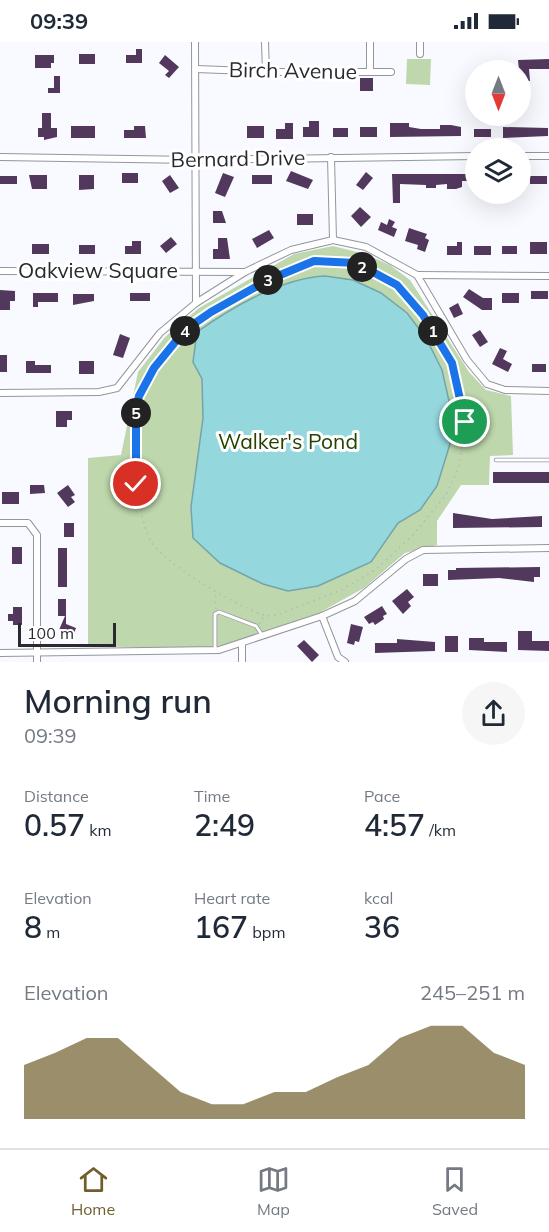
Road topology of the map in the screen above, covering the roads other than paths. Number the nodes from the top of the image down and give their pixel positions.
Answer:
1 (195, 42) edge
2 (265, 42) edge
3 (370, 42) edge
4 (420, 42) edge
5 (420, 54) dead end
6 (196, 69) junction
7 (266, 72) junction
8 (370, 72) junction
9 (391, 72) dead end
10 (465, 156) edge
11 (531, 156) edge
12 (549, 156) edge
13 (0, 157) edge
14 (331, 157) junction
15 (194, 160) junction
16 (333, 240) junction
17 (0, 271) edge
18 (195, 271) junction
19 (245, 272) junction
20 (417, 275) junction
21 (549, 276) edge
22 (196, 303) junction
23 (549, 391) edge
24 (0, 393) edge
25 (496, 460) dead end
26 (549, 460) edge
27 (0, 523) edge
28 (549, 548) edge
29 (322, 616) junction
30 (263, 637) junction
31 (242, 644) junction
32 (215, 650) junction
33 (0, 653) edge
34 (36, 653) junction
35 (37, 662) edge
36 (243, 662) edge
37 (345, 662) edge

1 - 6 street
2 - 7 street
3 - 8 street
4 - 5 street
6 - 7 street, Birch Avenue
6 - 15 street
7 - 8 street, Birch Avenue
8 - 9 street, Birch Avenue
10 - 14 street, Bernard Drive
11 - 12 street
13 - 15 street, Bernard Drive
14 - 15 street, Bernard Drive
14 - 16 street
15 - 18 street
16 - 19 street
16 - 20 street
17 - 18 street, Oakview Square
18 - 19 street, Oakview Square
18 - 22 street
19 - 22 street
20 - 21 street
20 - 23 street
22 - 24 street
25 - 26 lane
27 - 34 street
28 - 29 street
29 - 30 street
29 - 37 street
30 - 31 street
30 - 32 lane
31 - 32 street
31 - 36 street
32 - 34 street
33 - 34 street
34 - 35 street

